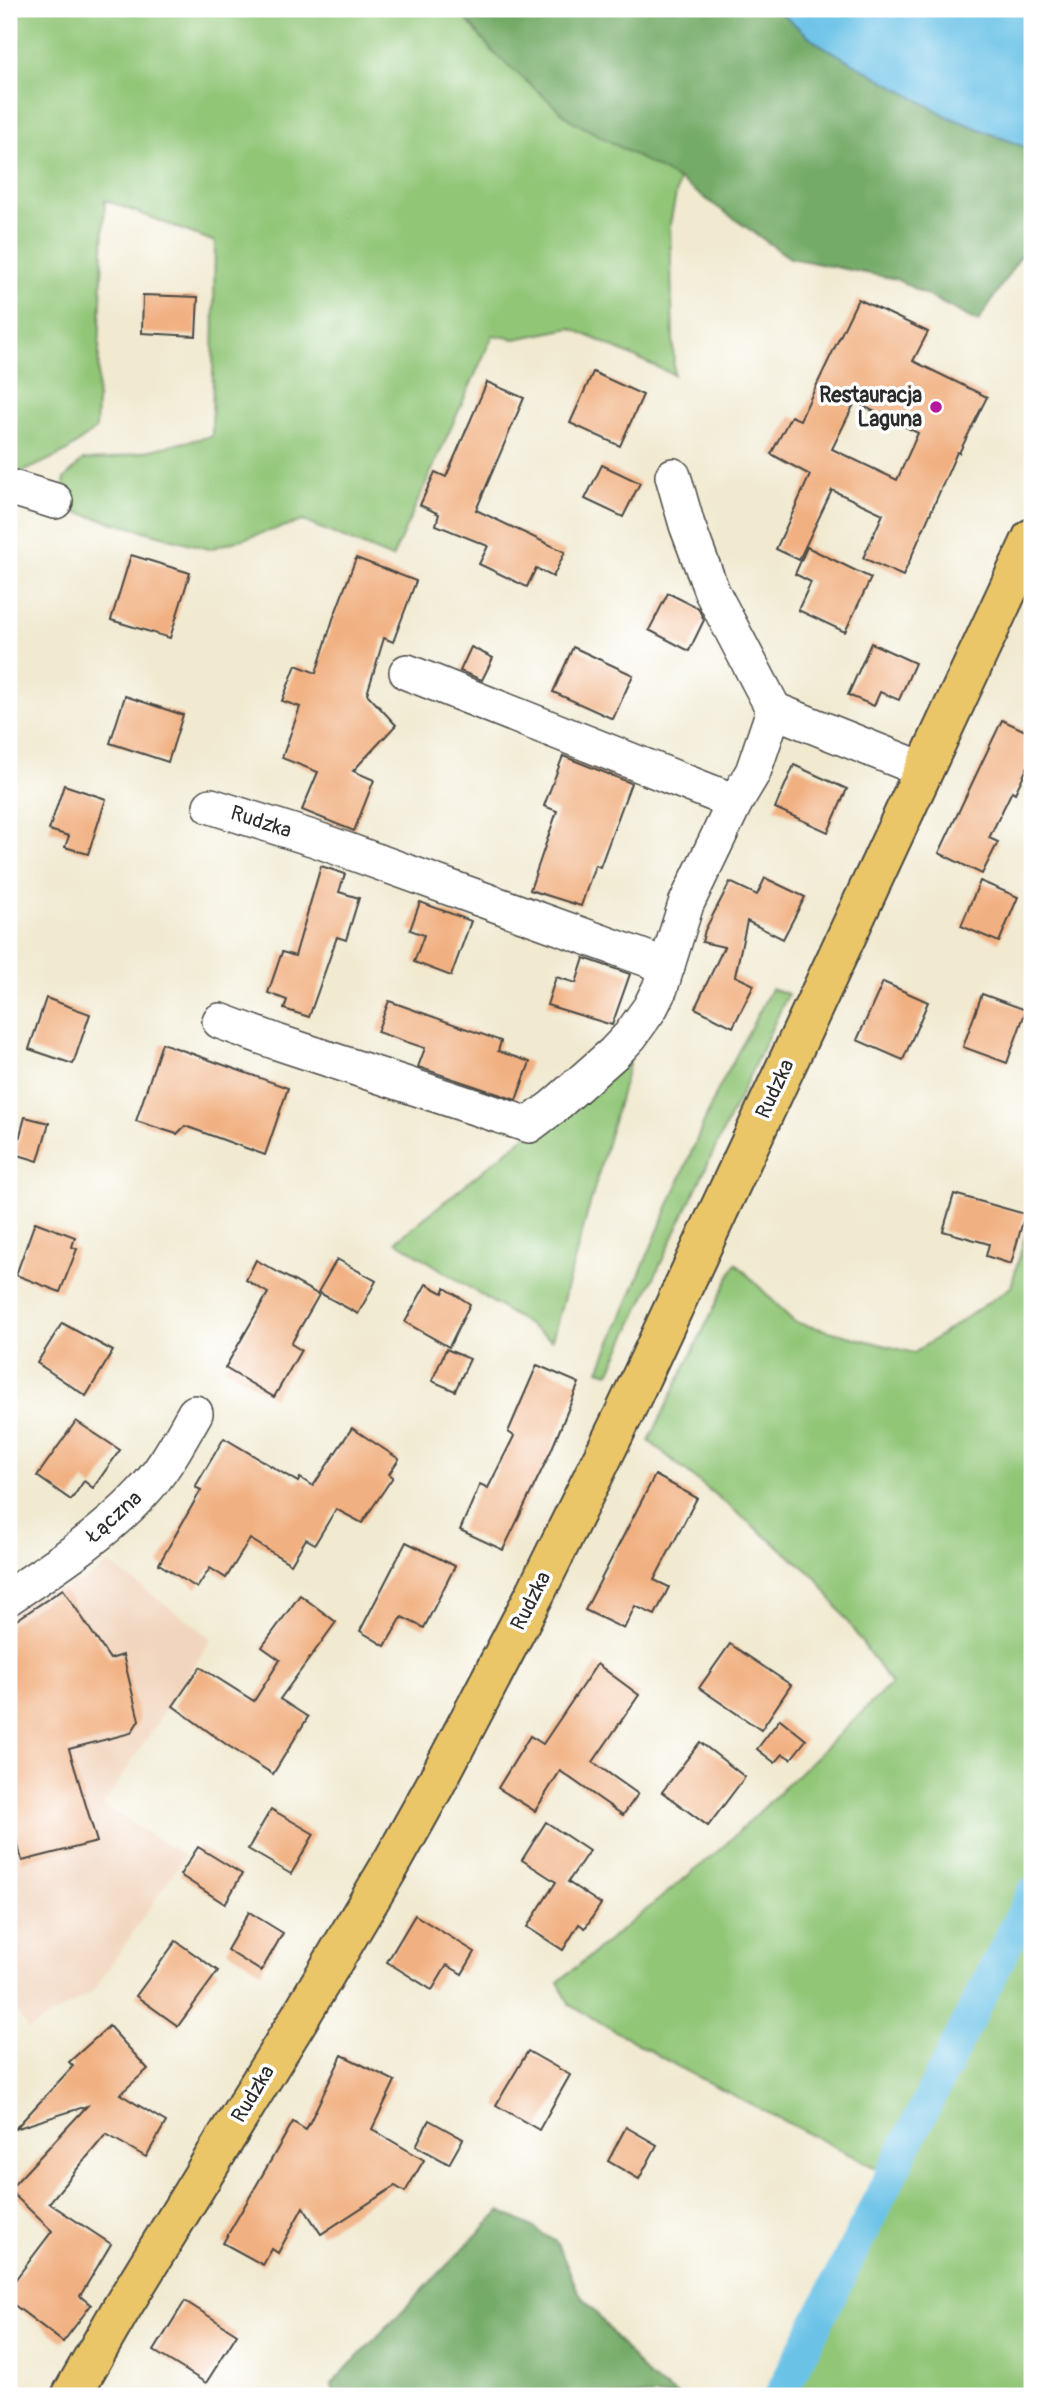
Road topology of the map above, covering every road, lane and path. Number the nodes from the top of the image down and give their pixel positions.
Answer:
1 (673, 476) dead end
2 (9, 487) edge
3 (55, 501) dead end
4 (1032, 538) edge
5 (407, 671) dead end
6 (774, 710) junction
7 (924, 769) junction
8 (734, 802) junction
9 (211, 806) dead end
10 (667, 966) junction
11 (220, 1021) dead end
12 (195, 1413) dead end
13 (9, 1597) edge
14 (71, 2396) edge

1 - 6 street
2 - 3 street
4 - 7 main road, Rudzka
5 - 8 street
6 - 7 street
6 - 8 street
7 - 14 main road, Rudzka
8 - 10 street
9 - 10 street, Rudzka
10 - 11 street
12 - 13 street, Łączna

